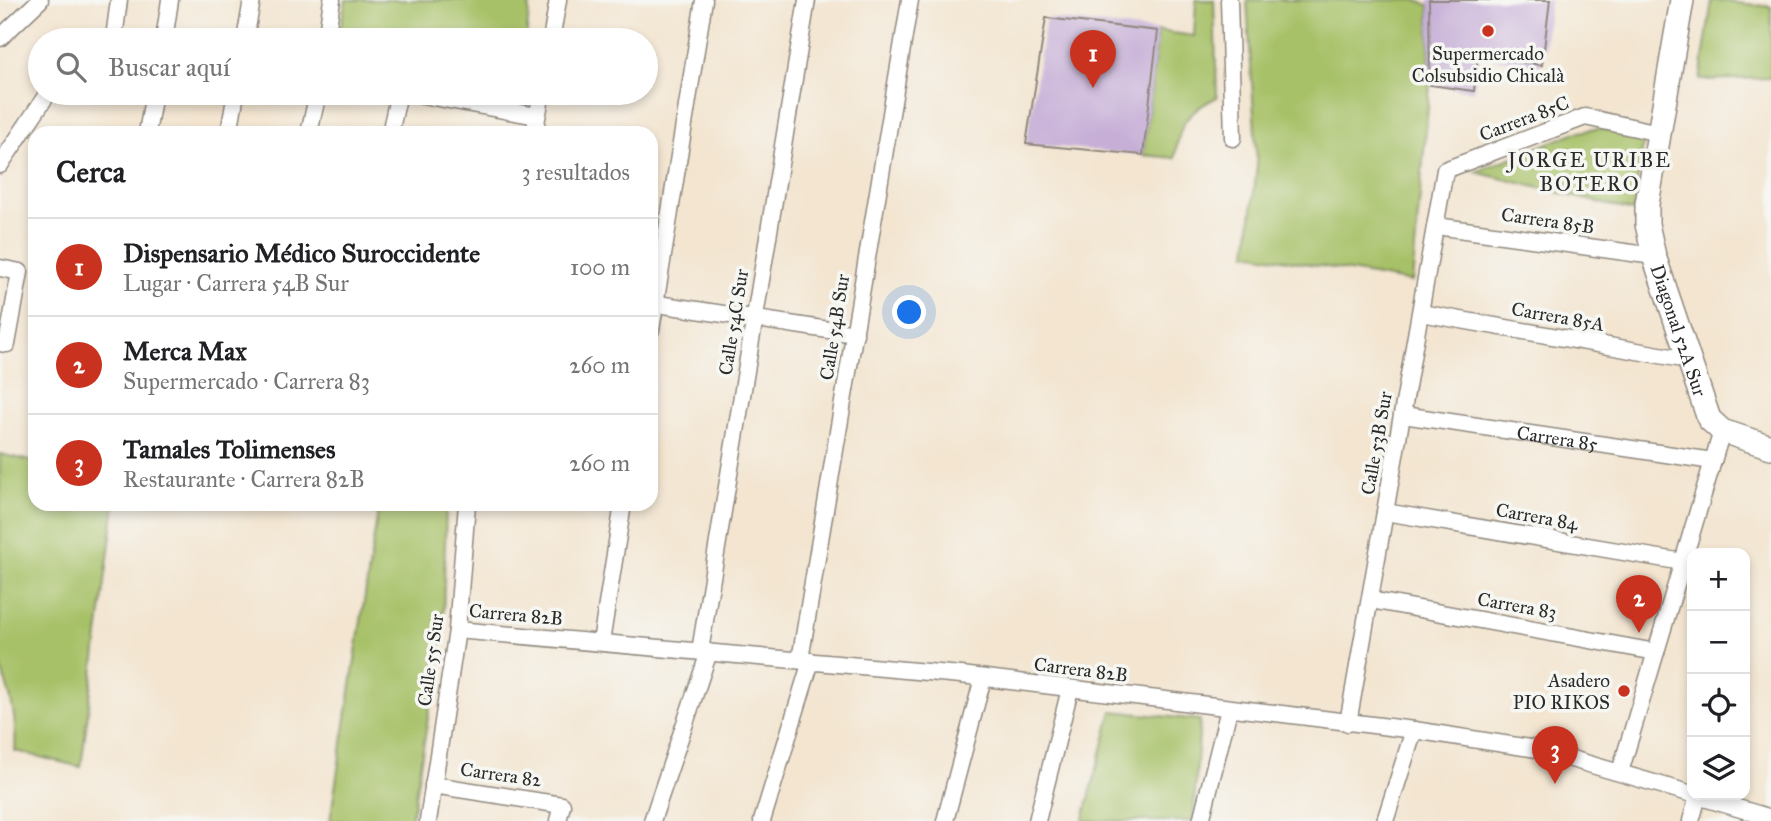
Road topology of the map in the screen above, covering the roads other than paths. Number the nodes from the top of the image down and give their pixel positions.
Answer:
1 (40, 0) edge
2 (119, 0) edge
3 (170, 0) edge
4 (252, 0) edge
5 (332, 0) edge
6 (558, 0) edge
7 (704, 0) edge
8 (807, 0) edge
9 (910, 0) edge
10 (1230, 0) edge
11 (1682, 0) edge
12 (120, 28) edge
13 (166, 28) edge
14 (247, 28) edge
15 (328, 28) edge
16 (553, 28) edge
17 (3, 30) edge
18 (40, 105) edge
19 (152, 105) edge
20 (234, 105) edge
21 (315, 105) edge
22 (396, 105) edge
23 (477, 105) edge
24 (539, 105) edge
25 (537, 116) junction
26 (148, 126) edge
27 (230, 126) edge
28 (311, 126) edge
29 (392, 126) edge
30 (535, 126) edge
31 (1659, 133) junction
32 (1233, 138) dead end
33 (0, 165) edge
34 (1446, 170) joint
35 (1436, 226) junction
36 (1654, 256) junction
37 (0, 268) edge
38 (658, 273) edge
39 (658, 304) edge
40 (1421, 313) junction
41 (755, 318) junction
42 (855, 334) junction
43 (4, 343) edge
44 (1688, 360) junction
45 (1403, 415) junction
46 (1722, 431) junction
47 (1771, 447) edge
48 (1713, 461) junction
49 (466, 511) edge
50 (622, 511) edge
51 (1385, 512) junction
52 (1683, 562) junction
53 (1370, 600) junction
54 (457, 630) junction
55 (601, 642) junction
56 (705, 651) junction
57 (1656, 652) junction
58 (806, 661) junction
59 (983, 678) junction
60 (1070, 689) junction
61 (1229, 709) junction
62 (1348, 723) junction
63 (1415, 730) junction
64 (1620, 772) junction
65 (433, 785) junction
66 (1687, 793) edge
67 (1694, 800) edge
68 (1712, 800) edge
69 (1771, 818) edge
70 (428, 821) edge
71 (558, 821) edge
72 (652, 821) edge
73 (762, 821) edge
74 (945, 821) edge
75 (1037, 821) edge
76 (1201, 821) edge
77 (1385, 821) edge
78 (1691, 821) edge

1 - 17 street
2 - 12 street
3 - 13 street
4 - 14 street
5 - 15 street
6 - 16 street
7 - 38 street
8 - 41 street, Calle 54C Sur
9 - 42 street, Calle 54B Sur
10 - 32 street
11 - 31 street, Diagonal 52A Sur
18 - 33 street
19 - 26 street
20 - 27 street
21 - 28 street
22 - 29 street
23 - 25 street
24 - 25 street
25 - 30 street
31 - 34 street, Carrera 85C
31 - 36 street, Diagonal 52A Sur
34 - 35 street, Calle 53B Sur
35 - 36 street, Carrera 85B
35 - 40 street, Calle 53B Sur
36 - 44 street, Diagonal 52A Sur
37 - 43 street
39 - 41 street
40 - 44 street, Carrera 85A
40 - 45 street, Calle 53B Sur
41 - 42 street
41 - 56 street, Calle 54C Sur
42 - 58 street, Calle 54B Sur
44 - 46 street, Diagonal 52A Sur
45 - 48 street, Carrera 85
45 - 51 street, Calle 53B Sur
46 - 47 street
46 - 48 street
48 - 52 street
49 - 54 street, Calle 55 Sur
50 - 55 street
51 - 52 street, Carrera 84
51 - 53 street, Calle 53B Sur
52 - 57 street
53 - 57 street, Carrera 83
53 - 62 street, Calle 53B Sur
54 - 55 street, Carrera 82B
54 - 65 street, Calle 55 Sur
55 - 56 street, Carrera 82B
56 - 58 street, Carrera 82B
56 - 72 street, Calle 54C Sur
57 - 64 street
58 - 59 street, Carrera 82B
58 - 73 street, Calle 54B Sur
59 - 60 street, Carrera 82B
59 - 74 street
60 - 61 street, Carrera 82B
60 - 75 street
61 - 62 street, Carrera 82B
61 - 76 street
62 - 63 street, Carrera 82B
63 - 64 street, Carrera 82B
63 - 77 street
64 - 66 street, Carrera 82B
65 - 70 street, Calle 55 Sur
65 - 71 street, Carrera 82
67 - 78 street
68 - 69 street, Carrera 82B

